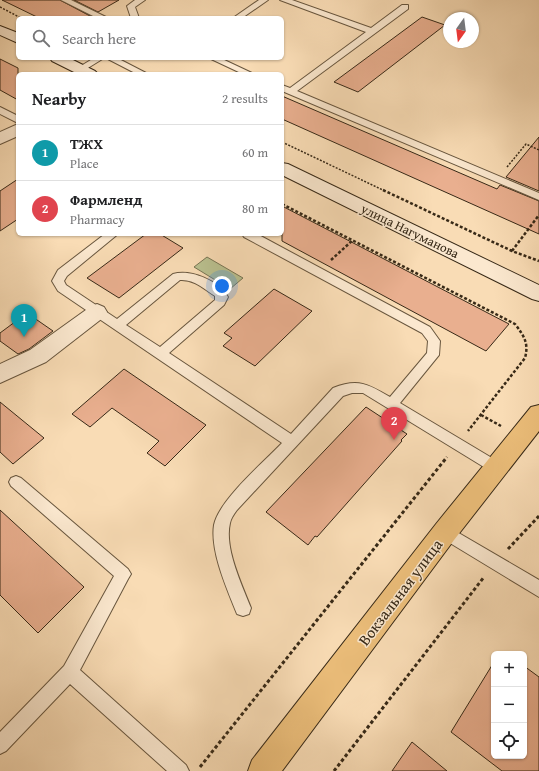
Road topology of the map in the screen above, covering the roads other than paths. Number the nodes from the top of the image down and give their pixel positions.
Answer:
1 (65, 0) edge
2 (142, 0) edge
3 (264, 0) edge
4 (284, 0) edge
5 (405, 7) dead end
6 (100, 16) edge
7 (134, 16) edge
8 (240, 16) edge
9 (0, 30) edge
10 (371, 31) junction
11 (16, 38) edge
12 (61, 60) edge
13 (98, 60) edge
14 (114, 60) edge
15 (218, 60) edge
16 (85, 72) edge
17 (140, 72) edge
18 (246, 72) edge
19 (286, 90) edge
20 (0, 110) edge
21 (16, 119) edge
22 (16, 130) edge
23 (0, 139) edge
24 (284, 169) edge
25 (539, 197) edge
26 (109, 236) edge
27 (252, 236) edge
28 (539, 294) edge
29 (97, 312) junction
30 (118, 325) junction
31 (160, 354) junction
32 (0, 374) edge
33 (391, 405) junction
34 (539, 414) edge
35 (292, 442) junction
36 (497, 468) junction
37 (16, 482) dead end
38 (445, 532) junction
39 (539, 590) edge
40 (243, 608) dead end
41 (70, 672) junction
42 (0, 745) edge
43 (267, 770) edge
44 (180, 771) edge

1 - 6 lane
2 - 7 lane
3 - 8 lane
4 - 10 lane
5 - 10 lane
9 - 11 street
10 - 19 lane
12 - 16 street
13 - 16 lane
14 - 17 lane
15 - 18 lane
19 - 25 lane
20 - 21 lane
22 - 23 street
24 - 28 street, улица Нагуманова
26 - 29 lane
27 - 33 lane
29 - 30 lane
29 - 32 street
30 - 31 lane
30 - 31 lane
31 - 35 lane
33 - 35 lane
33 - 36 lane
34 - 36 main road, Вокзальная улица
35 - 40 lane
36 - 38 main road, Вокзальная улица
37 - 41 lane
38 - 39 lane
38 - 43 main road, Вокзальная улица
41 - 42 lane
41 - 44 lane

